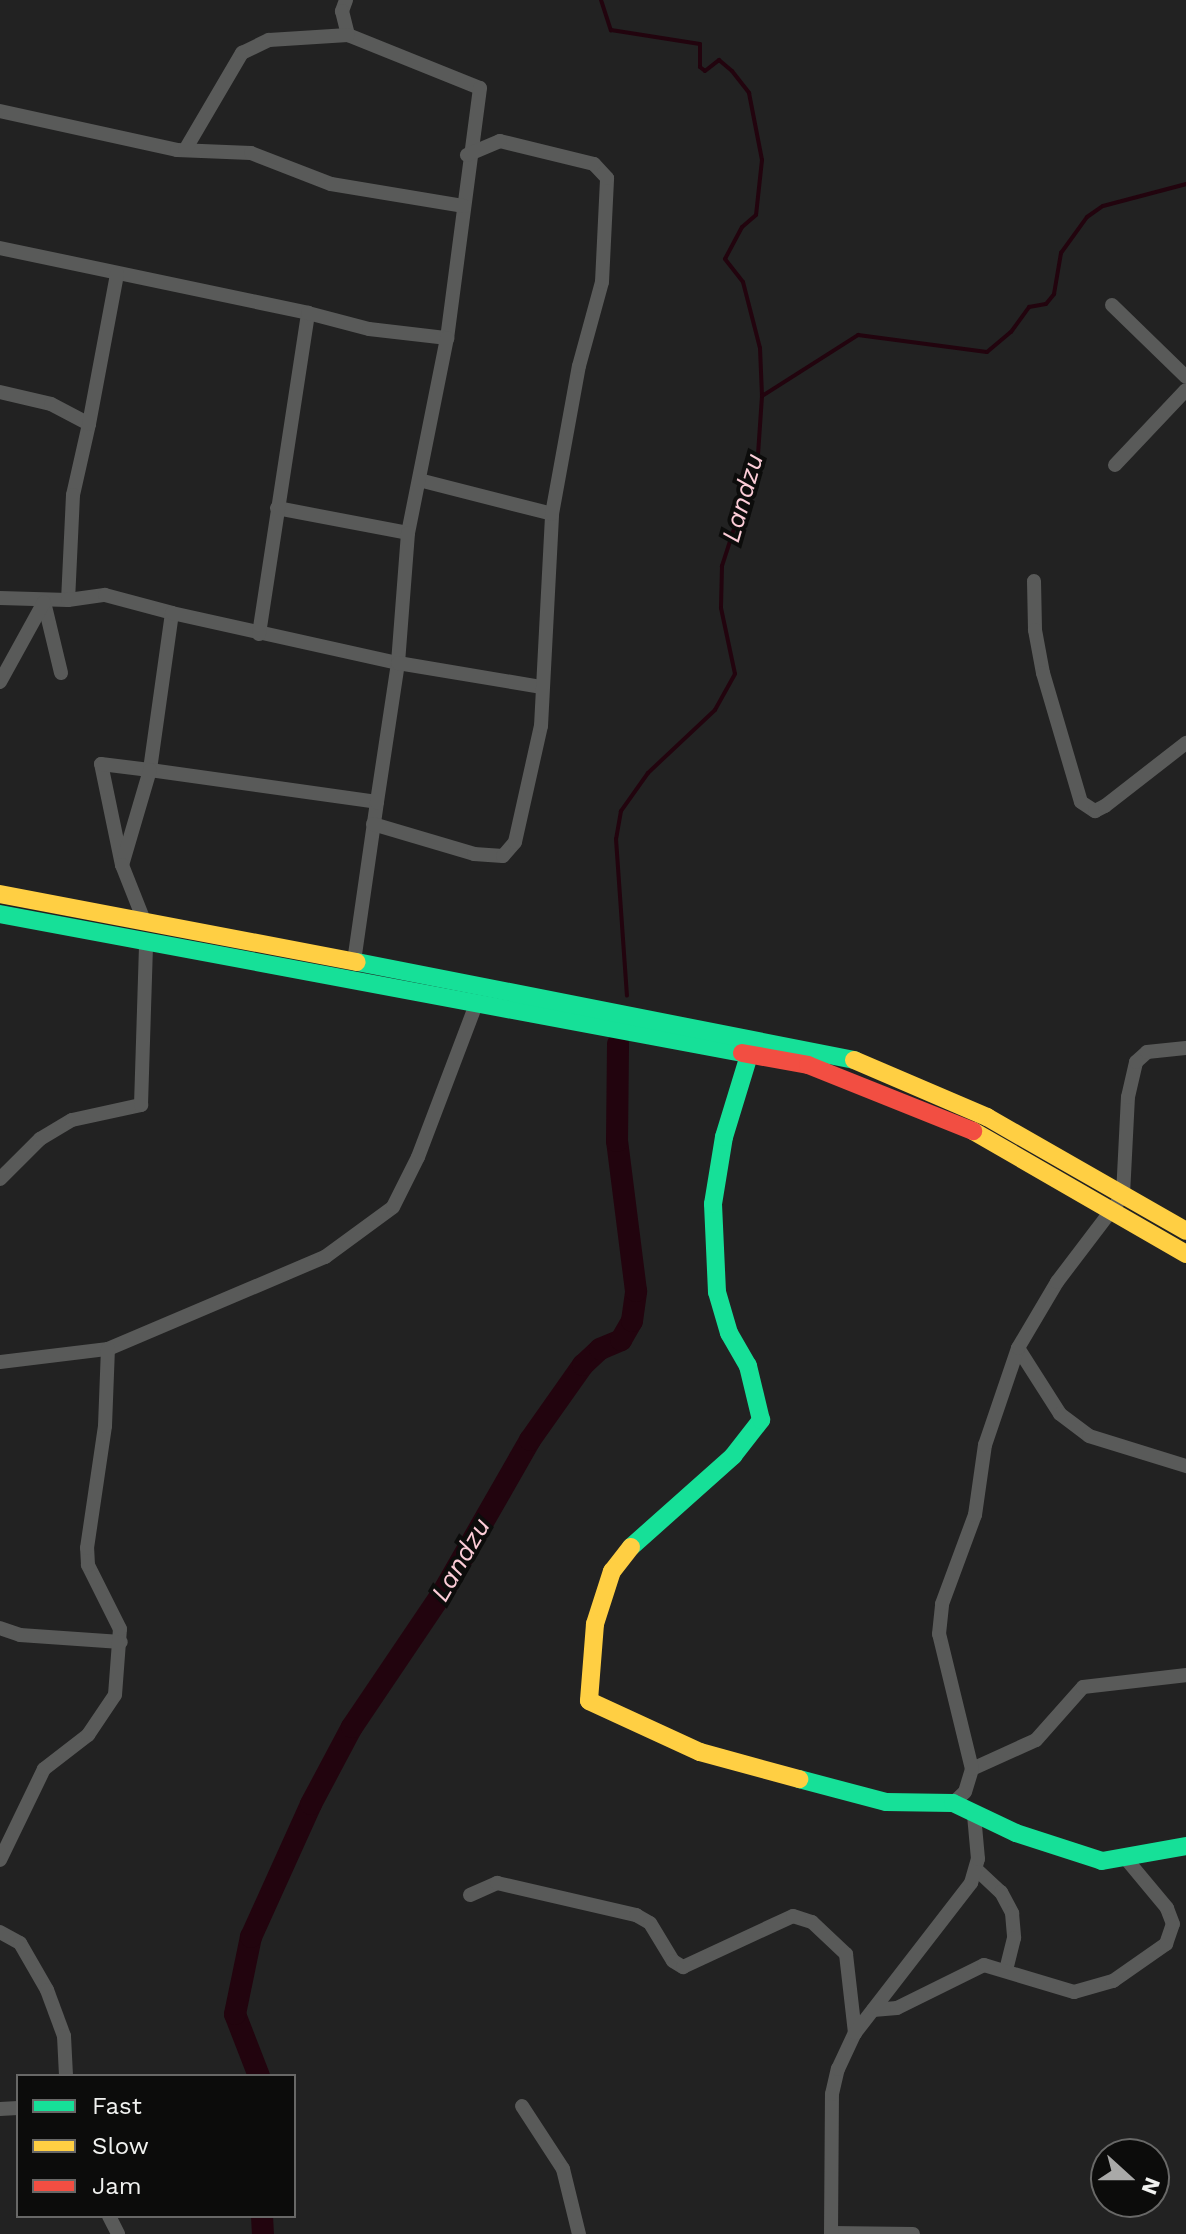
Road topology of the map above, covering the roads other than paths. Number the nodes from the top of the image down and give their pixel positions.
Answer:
1 (346, 0) edge
2 (348, 35) junction
3 (0, 111) edge
4 (185, 150) junction
5 (467, 155) junction
6 (464, 206) junction
7 (0, 248) edge
8 (117, 274) junction
9 (1112, 305) dead end
10 (308, 313) junction
11 (447, 338) junction
12 (1186, 377) edge
13 (1186, 390) edge
14 (0, 392) edge
15 (89, 424) junction
16 (1115, 465) dead end
17 (419, 480) junction
18 (277, 508) junction
19 (552, 514) junction
20 (408, 533) junction
21 (1034, 581) dead end
22 (0, 598) edge
23 (68, 600) junction
24 (44, 602) junction
25 (172, 613) junction
26 (259, 634) junction
27 (398, 663) junction
28 (61, 673) dead end
29 (0, 682) edge
30 (542, 687) junction
31 (1186, 743) edge
32 (150, 770) junction
33 (377, 802) junction
34 (373, 824) junction
35 (122, 865) junction
36 (0, 894) edge
37 (0, 914) edge
38 (145, 923) junction
39 (146, 945) junction
40 (354, 961) junction
41 (476, 1004) junction
42 (1186, 1048) edge
43 (750, 1052) junction
44 (0, 1179) edge
45 (1118, 1203) junction
46 (1186, 1231) edge
47 (1186, 1254) edge
48 (1018, 1348) junction
49 (108, 1349) junction
50 (0, 1362) edge
51 (1186, 1466) edge
52 (0, 1628) edge
53 (121, 1642) junction
54 (1186, 1675) edge
55 (972, 1769) junction
56 (953, 1803) junction
57 (974, 1815) junction
58 (1186, 1846) edge
59 (0, 1860) edge
60 (1127, 1860) junction
61 (977, 1870) junction
62 (470, 1895) dead end
63 (0, 1932) edge
64 (1006, 1970) junction
65 (873, 2010) junction
66 (855, 2033) junction
67 (66, 2074) edge
68 (522, 2106) dead end
69 (831, 2233) edge
70 (579, 2234) edge
71 (913, 2234) edge

1 - 2 street
2 - 4 street
2 - 5 street
3 - 4 street
4 - 6 street
5 - 6 street
5 - 19 street
6 - 11 street
7 - 8 street
8 - 10 street
8 - 15 street
9 - 12 street
10 - 11 street
10 - 18 street
11 - 17 street
13 - 16 street
14 - 15 street
15 - 23 street
17 - 19 street
17 - 20 street
18 - 20 street
18 - 26 street
19 - 30 street
20 - 27 street
21 - 31 street
22 - 24 street
23 - 24 street
23 - 25 street
24 - 28 street
24 - 29 street
25 - 26 street
25 - 32 street
26 - 27 street
27 - 30 street
27 - 33 street
30 - 34 street
32 - 33 street
32 - 35 street
32 - 35 street
33 - 34 street
34 - 40 street
35 - 38 street
36 - 38 street
37 - 39 street
38 - 40 street
39 - 41 street
39 - 44 street
40 - 45 street
41 - 43 street
41 - 49 street
42 - 45 street
43 - 45 street
43 - 56 street
45 - 46 street
45 - 47 street
45 - 48 street
48 - 51 street
48 - 55 street
49 - 50 street
49 - 53 street
52 - 53 street
53 - 59 street
54 - 55 street
55 - 56 street
56 - 57 street
57 - 60 street
57 - 61 street
58 - 60 street
60 - 64 street
61 - 64 street
61 - 65 street
62 - 66 street
63 - 67 street
64 - 65 street
65 - 66 street
66 - 69 street
68 - 70 street
69 - 71 street

